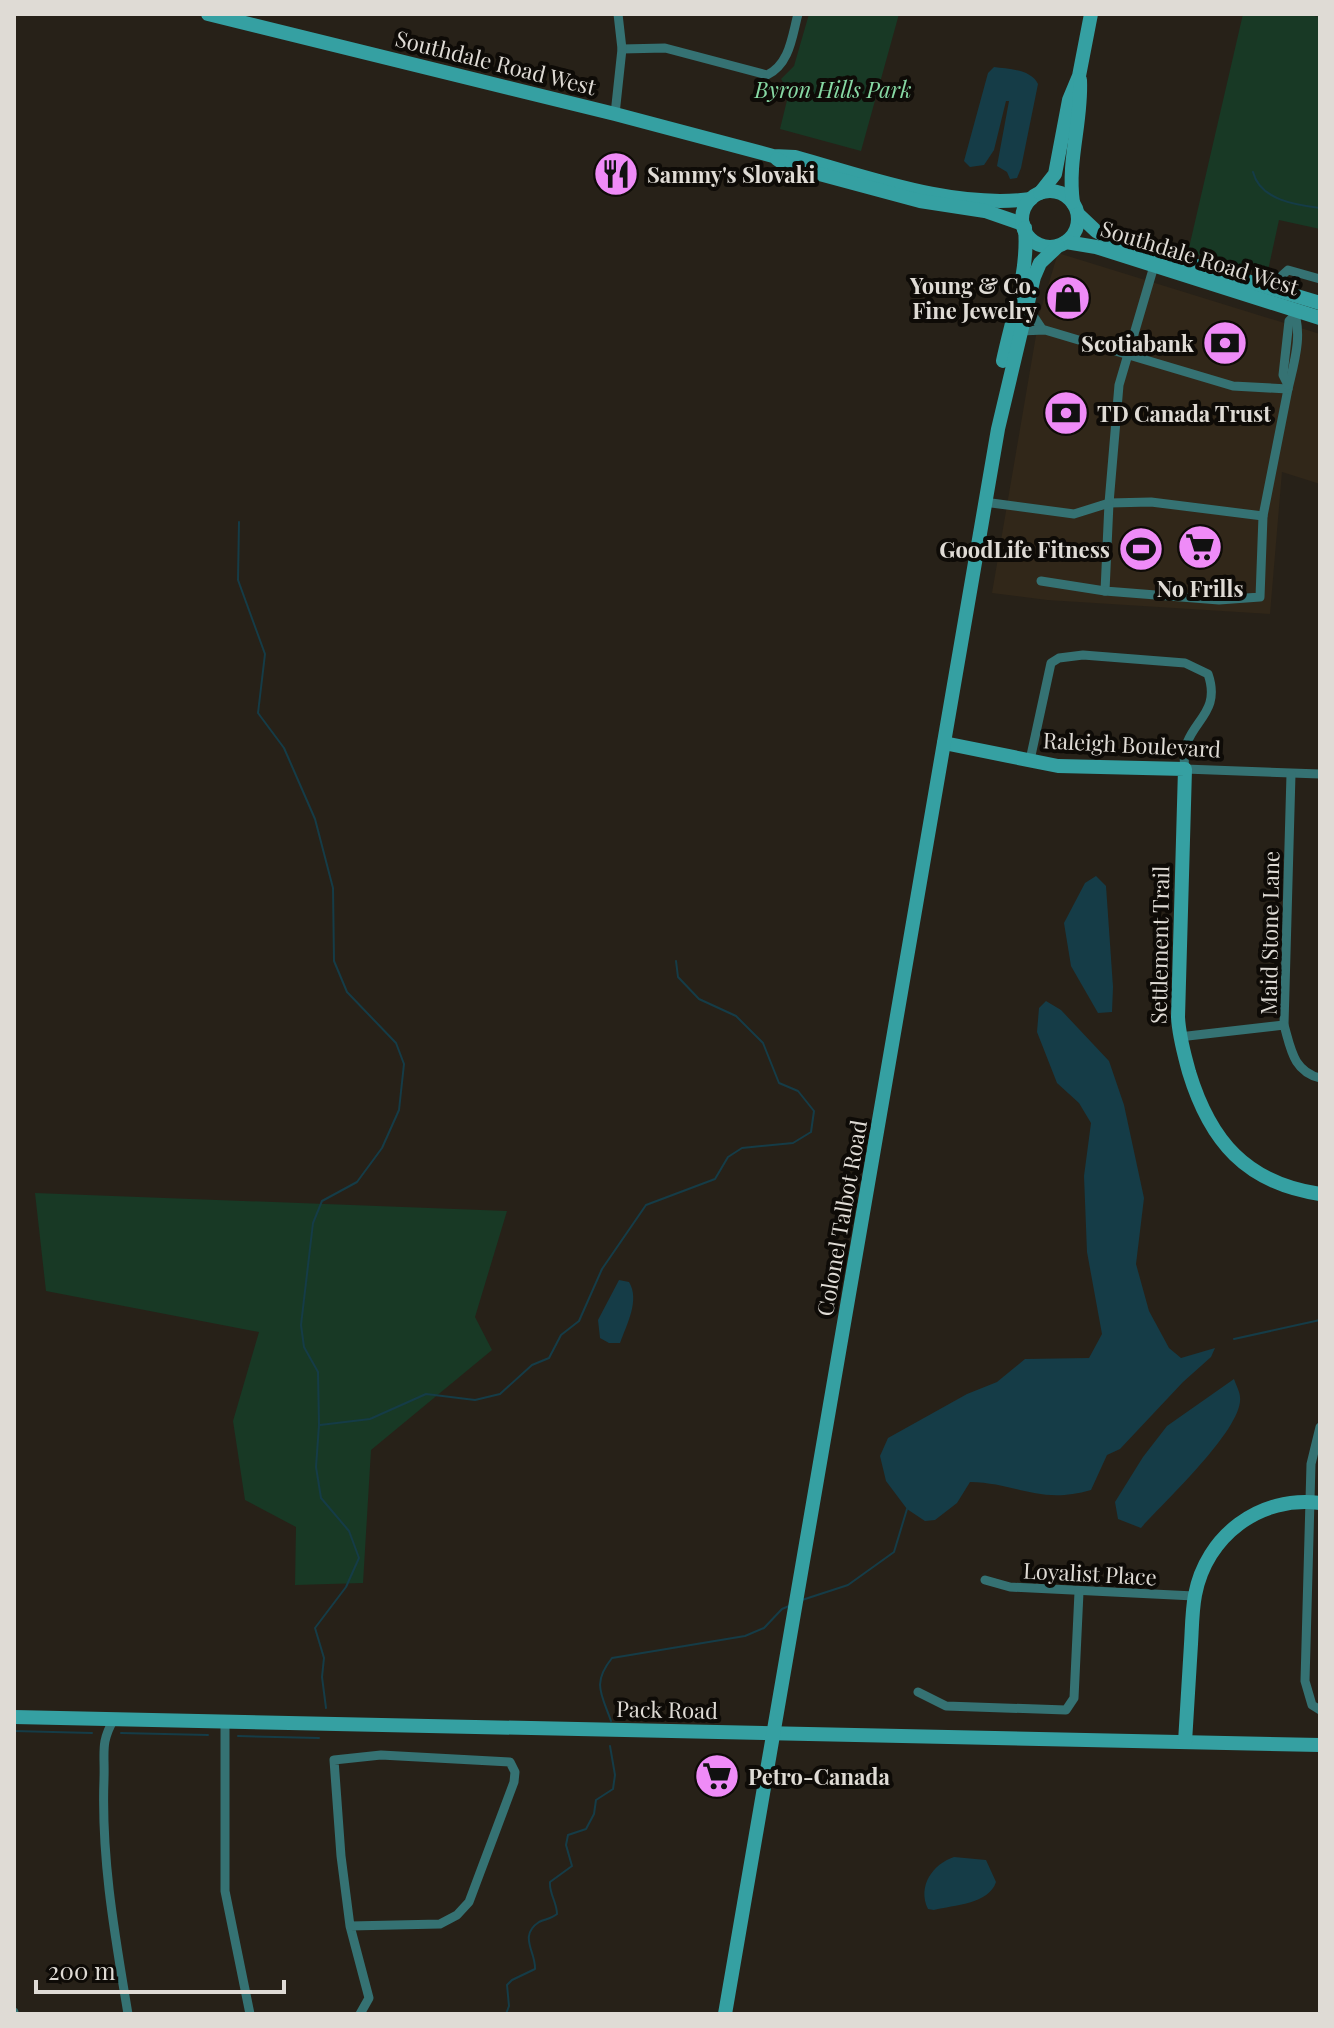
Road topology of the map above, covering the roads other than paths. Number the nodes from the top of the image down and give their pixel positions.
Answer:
1 (208, 14) edge
2 (618, 14) edge
3 (798, 14) edge
4 (1091, 14) edge
5 (622, 49) junction
6 (1079, 76) junction
7 (615, 114) junction
8 (773, 156) junction
9 (1036, 196) junction
10 (1075, 209) junction
11 (1024, 226) junction
12 (1062, 244) junction
13 (1154, 266) junction
14 (1320, 279) edge
15 (1277, 289) junction
16 (1320, 303) edge
17 (1026, 305) junction
18 (1295, 312) junction
19 (1320, 318) edge
20 (1042, 329) junction
21 (1020, 331) junction
22 (1128, 353) junction
23 (1288, 387) junction
24 (998, 429) junction
25 (984, 502) junction
26 (1109, 503) junction
27 (1263, 516) junction
28 (1041, 581) dead end
29 (1105, 591) junction
30 (944, 743) junction
31 (1030, 760) junction
32 (1185, 769) junction
33 (1291, 774) junction
34 (1320, 774) edge
35 (1284, 1025) junction
36 (1179, 1037) junction
37 (1320, 1078) edge
38 (1320, 1194) edge
39 (1320, 1427) edge
40 (1315, 1503) edge
41 (985, 1580) dead end
42 (1079, 1592) junction
43 (1194, 1596) junction
44 (918, 1692) dead end
45 (1320, 1710) edge
46 (14, 1717) edge
47 (114, 1719) junction
48 (225, 1722) junction
49 (774, 1734) junction
50 (1185, 1742) junction
51 (1320, 1745) edge
52 (350, 1926) junction
53 (128, 2014) edge
54 (250, 2014) edge
55 (360, 2014) edge
56 (725, 2014) edge

1 - 7 main road, Southdale Road West
2 - 5 street
3 - 5 street
4 - 6 main road
5 - 7 street
6 - 9 main road
6 - 10 main road
7 - 8 main road, Southdale Road West
8 - 9 main road, Southdale Road West
8 - 11 main road, Southdale Road West
9 - 10 main road
9 - 11 main road
10 - 12 main road
10 - 15 main road, Southdale Road West
11 - 12 main road
11 - 24 main road, Colonel Talbot Road
12 - 13 main road, Southdale Road West
12 - 17 main road, Colonel Talbot Road
13 - 18 main road, Southdale Road West
13 - 22 street
14 - 15 street
15 - 16 main road, Southdale Road West
15 - 18 street
17 - 20 street
17 - 21 main road, Colonel Talbot Road
18 - 19 main road, Southdale Road West
18 - 23 street
20 - 21 street
20 - 22 street
21 - 24 main road, Colonel Talbot Road
22 - 23 street
22 - 26 street
23 - 27 street
24 - 25 main road, Colonel Talbot Road
25 - 26 street
25 - 30 main road, Colonel Talbot Road
26 - 27 street
26 - 29 street
27 - 29 street
28 - 29 street
30 - 31 main road, Raleigh Boulevard
30 - 49 main road, Colonel Talbot Road
31 - 32 main road, Raleigh Boulevard
31 - 32 street
32 - 33 street, Raleigh Boulevard
32 - 36 main road, Settlement Trail
33 - 34 street, Raleigh Boulevard
33 - 35 street, Maid Stone Lane
35 - 36 street
35 - 37 street, Maid Stone Lane
36 - 38 main road, Settlement Trail
39 - 40 street
40 - 43 main road
40 - 45 street
41 - 42 street, Loyalist Place
42 - 43 street, Loyalist Place
42 - 44 street
43 - 50 main road
46 - 47 main road, Pack Road
47 - 48 main road, Pack Road
47 - 53 street
48 - 49 main road, Pack Road
48 - 54 street
49 - 50 main road, Pack Road
49 - 56 main road, Colonel Talbot Road
50 - 51 main road, Pack Road
52 - 52 street
52 - 55 street

